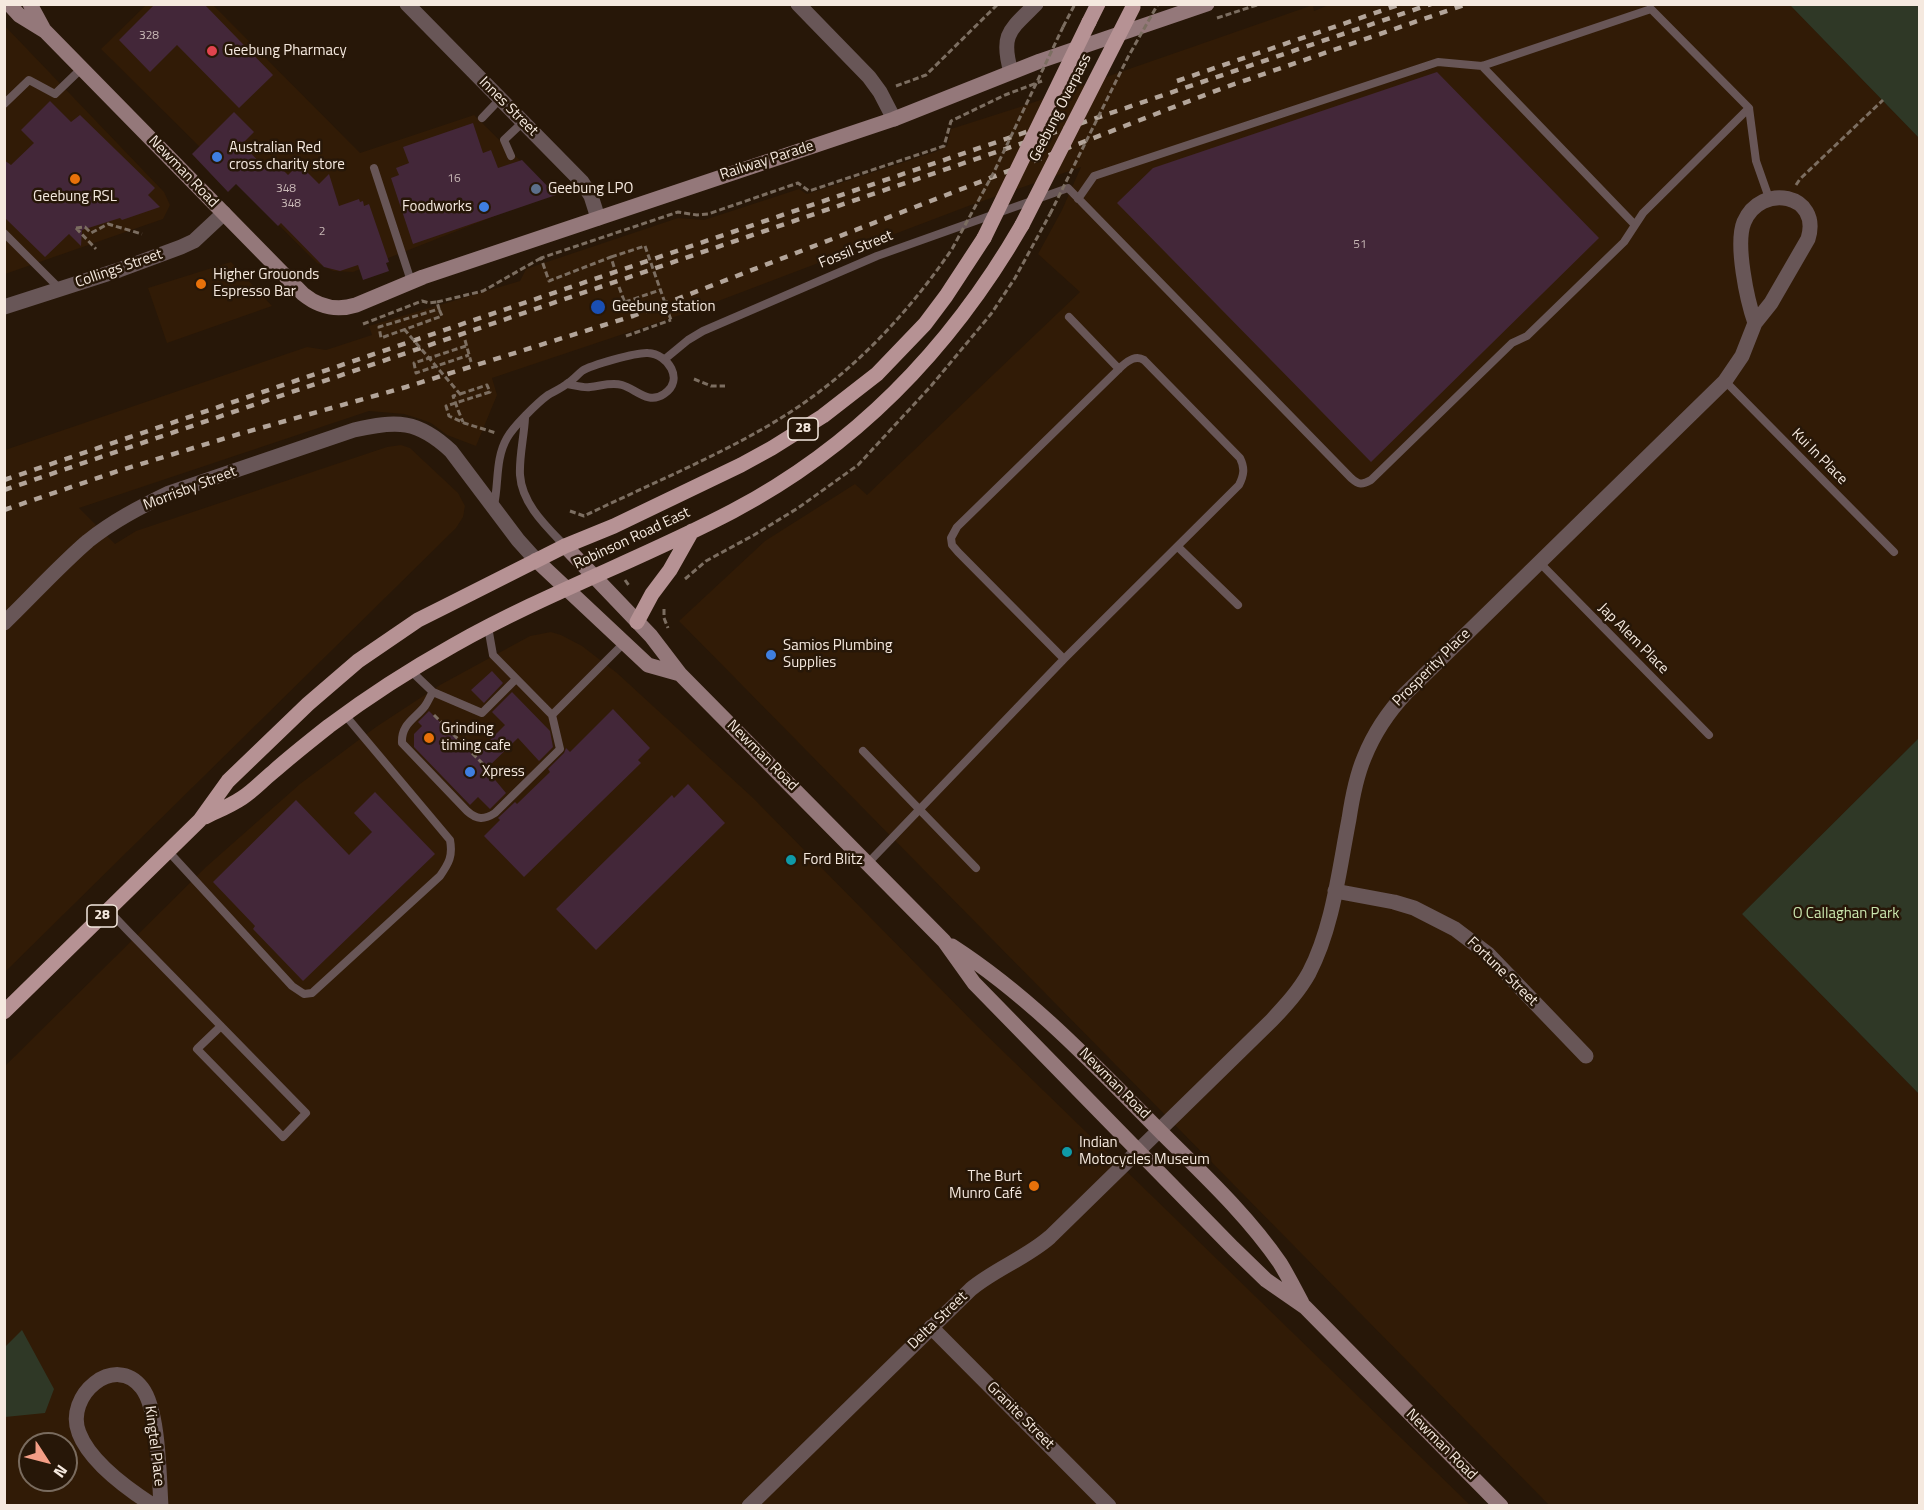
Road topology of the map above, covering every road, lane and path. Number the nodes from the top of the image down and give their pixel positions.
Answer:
1 (9, 4) edge
2 (30, 4) edge
3 (407, 4) edge
4 (798, 4) edge
5 (998, 4) edge
6 (1036, 4) edge
7 (1075, 4) edge
8 (1098, 4) edge
9 (1158, 4) edge
10 (1207, 4) edge
11 (1260, 4) edge
12 (1134, 6) edge
13 (1217, 18) dead end
14 (45, 31) junction
15 (1139, 44) dead end
16 (1128, 49) dead end
17 (1482, 66) junction
18 (81, 69) junction
19 (1011, 72) junction
20 (1050, 78) dead end
21 (880, 92) junction
22 (500, 99) junction
23 (1883, 100) dead end
24 (4, 104) edge
25 (1749, 108) junction
26 (482, 118) dead end
27 (894, 119) junction
28 (522, 122) junction
29 (511, 156) dead end
30 (374, 168) dead end
31 (1769, 198) junction
32 (1078, 199) junction
33 (1788, 199) junction
34 (224, 213) junction
35 (1050, 214) dead end
36 (598, 218) junction
37 (1022, 225) joint
38 (1635, 225) junction
39 (4, 233) edge
40 (142, 234) dead end
41 (984, 238) joint
42 (96, 249) dead end
43 (611, 257) junction
44 (541, 258) junction
45 (614, 267) dead end
46 (411, 281) junction
47 (619, 287) dead end
48 (60, 289) junction
49 (660, 290) junction
50 (437, 302) junction
51 (625, 302) junction
52 (4, 307) edge
53 (326, 307) joint
54 (439, 309) junction
55 (628, 311) dead end
56 (1069, 317) dead end
57 (1755, 323) junction
58 (363, 324) dead end
59 (404, 329) junction
60 (626, 336) dead end
61 (465, 340) dead end
62 (466, 346) junction
63 (469, 355) junction
64 (665, 359) junction
65 (471, 362) dead end
66 (436, 366) junction
67 (1119, 369) junction
68 (694, 380) dead end
69 (1725, 381) junction
70 (567, 384) junction
71 (725, 386) dead end
72 (460, 394) junction
73 (525, 418) junction
74 (464, 423) junction
75 (411, 425) joint
76 (497, 433) dead end
77 (493, 507) junction
78 (570, 511) dead end
79 (579, 515) junction
80 (582, 523) dead end
81 (692, 531) junction
82 (565, 546) junction
83 (1178, 547) junction
84 (1894, 552) dead end
85 (536, 560) junction
86 (1539, 562) junction
87 (594, 577) junction
88 (625, 580) dead end
89 (638, 584) dead end
90 (630, 587) junction
91 (566, 590) junction
92 (622, 591) dead end
93 (1238, 605) dead end
94 (637, 622) junction
95 (4, 623) edge
96 (488, 627) junction
97 (624, 643) junction
98 (1064, 659) junction
99 (411, 670) junction
100 (680, 674) junction
101 (516, 679) junction
102 (433, 692) junction
103 (345, 715) junction
104 (434, 715) dead end
105 (552, 715) junction
106 (1709, 735) dead end
107 (862, 752) dead end
108 (497, 778) dead end
109 (920, 810) junction
110 (200, 819) junction
111 (168, 851) junction
112 (868, 863) junction
113 (976, 868) dead end
114 (1335, 891) junction
115 (108, 910) junction
116 (944, 941) junction
117 (4, 1012) edge
118 (221, 1026) junction
119 (1586, 1056) dead end
120 (1159, 1130) junction
121 (1138, 1151) junction
122 (1305, 1307) junction
123 (931, 1327) junction
124 (154, 1506) edge
125 (161, 1506) edge
126 (749, 1506) edge
127 (1109, 1506) edge
128 (1501, 1506) edge

1 - 14 main road, Newman Road
2 - 14 main road, Newman Road
3 - 22 street, Innes Street
4 - 21 street
5 - 21 path
6 - 19 street
7 - 79 path, bridge
8 - 41 main road, Geebung Overpass / 28, bridge
9 - 35 path, bridge
10 - 19 main road, Railway Parade
11 - 13 path
12 - 37 main road, Geebung Overpass / 28, bridge
14 - 18 main road, Newman Road
15 - 16 path
17 - 25 lane
17 - 32 lane
17 - 38 lane
18 - 24 lane
18 - 34 main road, Newman Road
19 - 27 main road, Railway Parade
20 - 44 path
21 - 27 street
22 - 26 lane
22 - 28 street, Innes Street
23 - 33 path
25 - 31 lane
25 - 38 lane
27 - 36 main road, Railway Parade
28 - 29 lane
28 - 36 street, Innes Street
30 - 46 lane
31 - 33 street
31 - 57 street
32 - 38 lane
32 - 64 lane, Fossil Street
33 - 57 street, Prosperity Place
34 - 48 street, Collings Street
34 - 53 main road, Newman Road
36 - 46 main road, Railway Parade
37 - 81 main road, Robinson Road East / 28
39 - 48 lane
40 - 42 path
41 - 82 main road, Robinson Road East / 28
43 - 44 path
43 - 45 path
43 - 49 path, bridge
44 - 50 path
46 - 53 main road, Railway Parade
47 - 51 path
48 - 52 street, Collings Street
49 - 51 path
49 - 60 path, bridge
50 - 54 path
50 - 58 path
51 - 55 path
54 - 59 path
54 - 59 path
56 - 67 lane
57 - 69 street, Prosperity Place
59 - 66 path, bridge
61 - 62 path
62 - 63 path
62 - 66 path
63 - 65 path
63 - 66 path
64 - 70 lane
64 - 70 lane
66 - 72 path, bridge
67 - 83 lane
67 - 98 lane
68 - 71 path
69 - 84 lane, Kui In Place
69 - 86 street, Prosperity Place
70 - 73 lane
72 - 74 path, bridge
72 - 74 path
73 - 77 lane
73 - 82 lane
74 - 76 path
75 - 77 street, Newman Road
75 - 95 street, Morrisby Street
77 - 85 street, Newman Road
78 - 79 path
79 - 80 path
81 - 87 main road, Robinson Road East / 28
81 - 94 main road
82 - 85 main road, Robinson Road East / 28
82 - 87 main road, Newman Road
83 - 93 lane
83 - 98 lane
85 - 91 main road, Newman Road
85 - 110 main road, Robinson Road East / 28
86 - 106 lane, Jap Alem Place
86 - 114 street, Prosperity Place
87 - 91 main road, Robinson Road East / 28
87 - 94 main road, Newman Road
88 - 90 path
89 - 90 path
90 - 92 path
91 - 96 main road, Robinson Road East / 28
91 - 97 main road, Newman Road
94 - 100 main road, Newman Road
96 - 99 main road, Robinson Road East / 28
96 - 101 lane
97 - 100 main road, Newman Road
97 - 105 lane
98 - 109 lane
99 - 102 lane
99 - 103 main road, Robinson Road East / 28
100 - 112 main road, Newman Road
101 - 102 lane
101 - 105 lane
102 - 105 lane
103 - 110 main road, Robinson Road East / 28
103 - 111 lane
104 - 108 path
107 - 109 lane
109 - 112 lane
109 - 113 lane
110 - 111 main road, Robinson Road East / 28
111 - 115 main road, Robinson Road East / 28
112 - 116 main road, Newman Road
114 - 119 street, Fortune Street
114 - 120 street, Prosperity Place
115 - 117 main road, Robinson Road East / 28
115 - 118 lane
116 - 120 main road, Newman Road
116 - 121 main road, Newman Road
118 - 118 lane
120 - 121 street, Prosperity Place
120 - 122 main road, Newman Road
121 - 122 main road, Newman Road
121 - 123 street, Delta Street
122 - 128 main road, Newman Road
123 - 126 street, Delta Street
123 - 127 street, Granite Street
124 - 125 street, Kingtel Place

